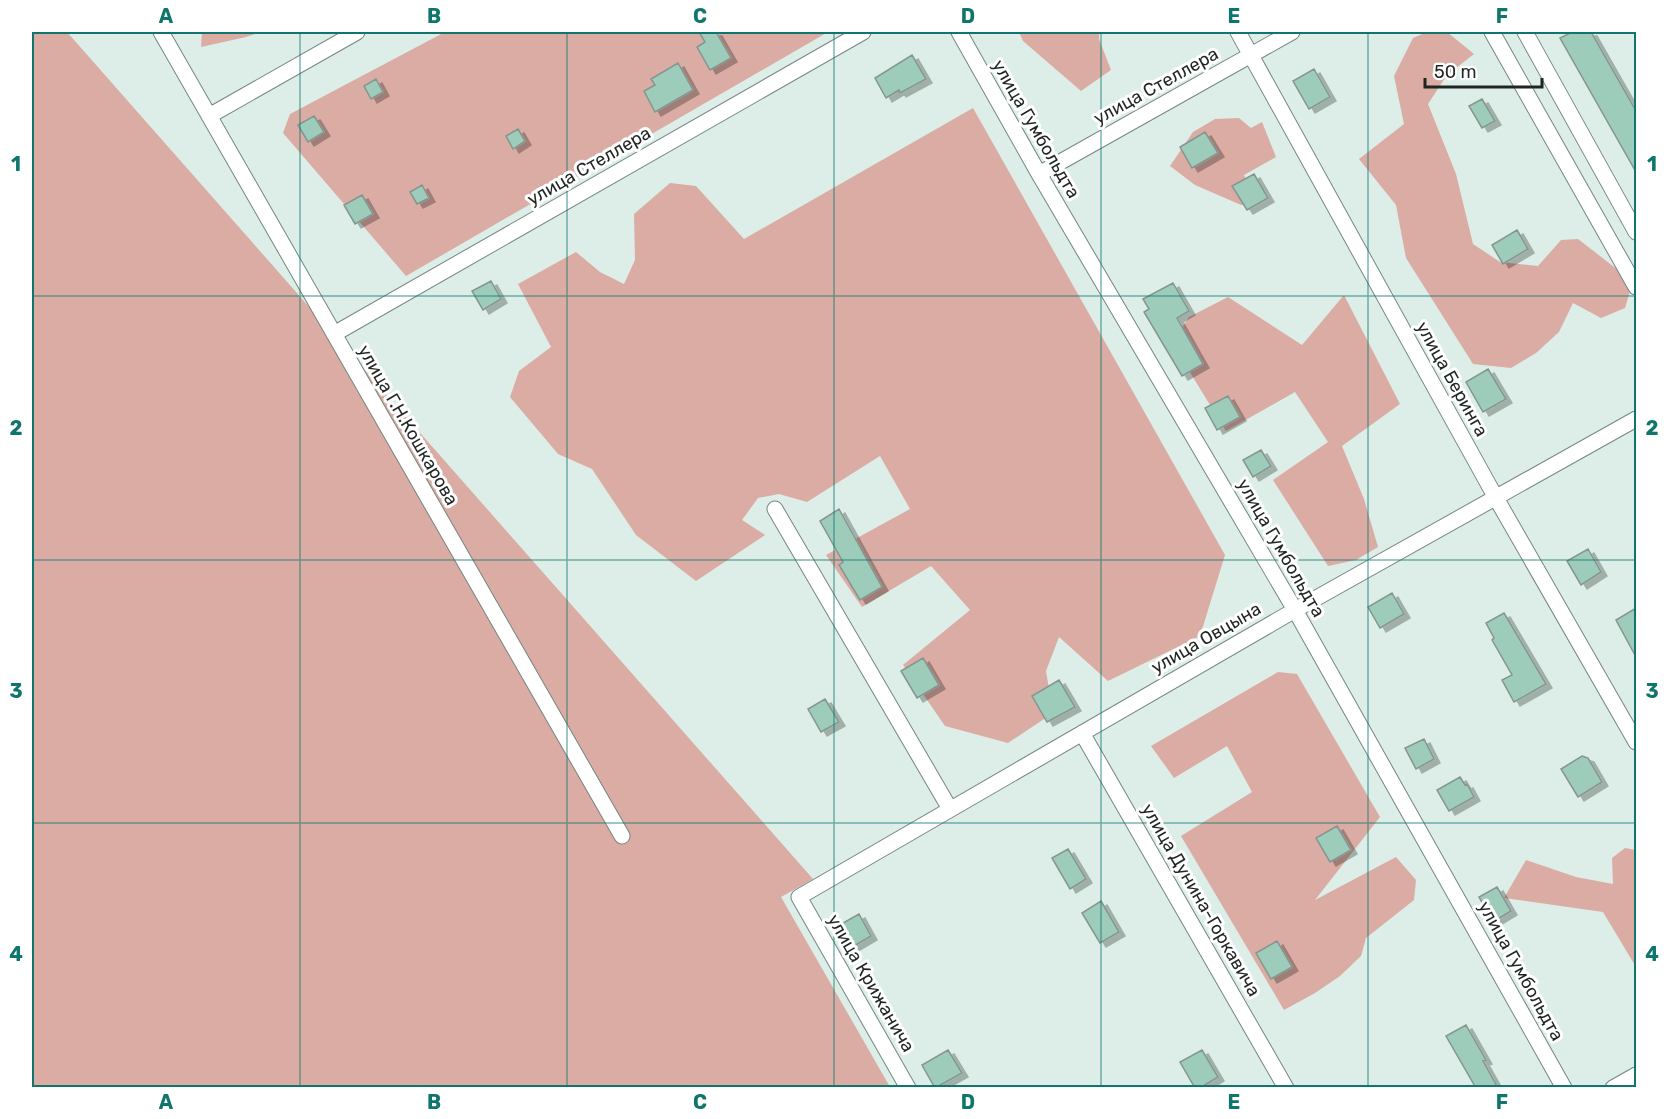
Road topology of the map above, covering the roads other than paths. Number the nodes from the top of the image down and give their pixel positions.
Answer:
1 (161, 32) edge
2 (357, 32) edge
3 (863, 32) edge
4 (959, 32) edge
5 (1238, 32) edge
6 (1292, 32) edge
7 (1492, 32) edge
8 (1525, 32) edge
9 (1251, 54) junction
10 (209, 116) junction
11 (1039, 174) junction
12 (1636, 232) edge
13 (1636, 287) edge
14 (334, 334) junction
15 (1636, 419) edge
16 (1496, 498) junction
17 (775, 509) dead end
18 (1295, 610) junction
19 (1082, 733) junction
20 (1636, 742) edge
21 (951, 809) junction
22 (622, 836) dead end
23 (799, 897) joint
24 (1636, 1075) edge
25 (908, 1088) edge
26 (1286, 1088) edge
27 (1564, 1088) edge
28 (1613, 1088) edge

1 - 10 street, улица Г.Н.Кошкарова
2 - 10 street
3 - 14 street, улица Стеллера
4 - 11 street, улица Гумбольдта
5 - 9 street, улица Беринга
6 - 9 street, улица Стеллера
7 - 13 street
8 - 12 street
9 - 11 street, улица Стеллера
9 - 16 street, улица Беринга
10 - 14 street, улица Г.Н.Кошкарова
11 - 18 street, улица Гумбольдта
14 - 22 street, улица Г.Н.Кошкарова
15 - 16 street, улица Овцына
16 - 18 street, улица Овцына
16 - 20 street, улица Беринга
17 - 21 street
18 - 19 street, улица Овцына
18 - 27 street, улица Гумбольдта
19 - 21 street, улица Овцына
19 - 26 street, улица Дунина-Горкавича
21 - 23 street, улица Овцына
23 - 25 street, улица Крижанича
24 - 28 street

